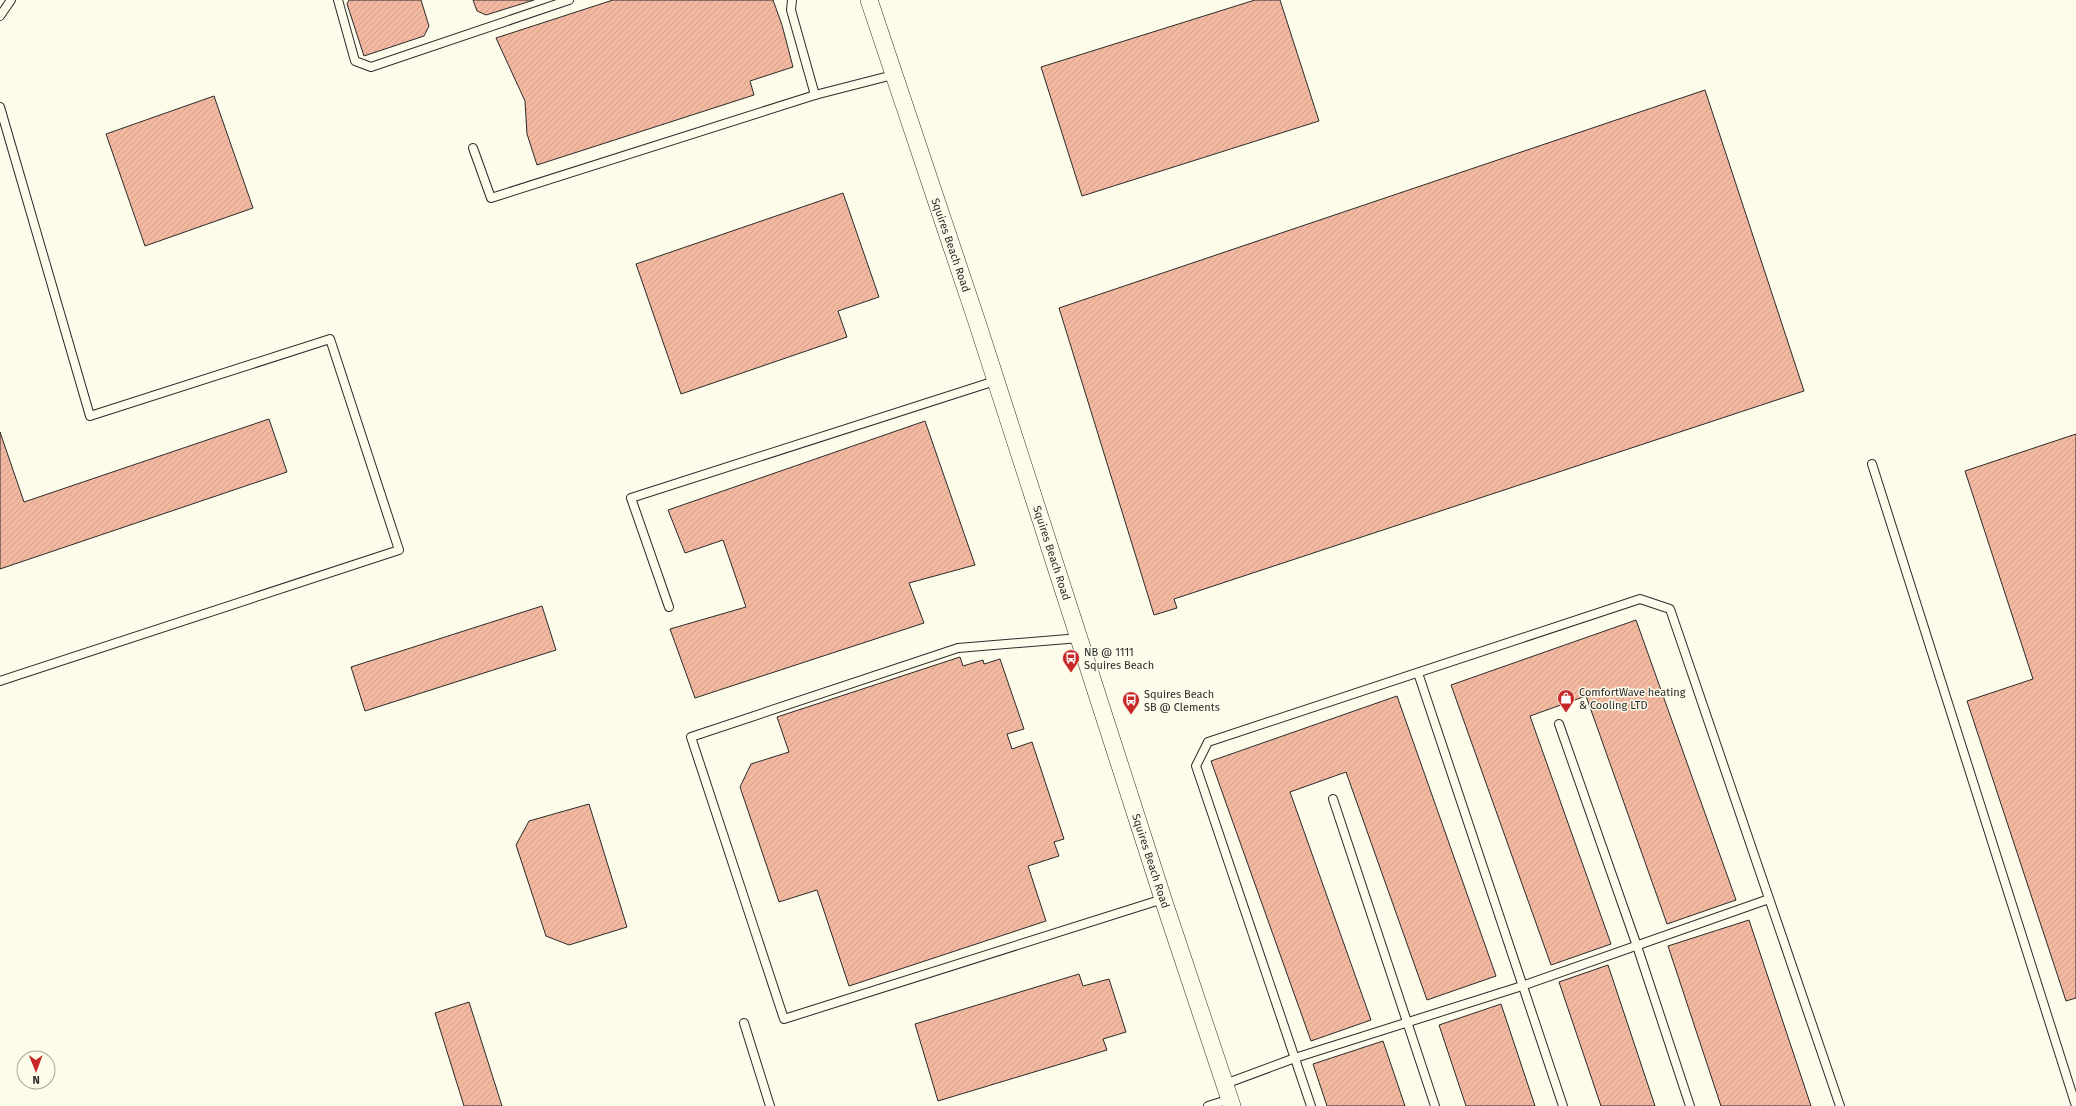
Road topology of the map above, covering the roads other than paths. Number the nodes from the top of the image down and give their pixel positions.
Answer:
1 (11, 0) edge
2 (338, 0) edge
3 (569, 0) edge
4 (792, 0) edge
5 (869, 0) edge
6 (0, 16) edge
7 (893, 75) junction
8 (815, 95) junction
9 (0, 107) edge
10 (473, 148) dead end
11 (995, 381) junction
12 (1872, 464) dead end
13 (669, 608) dead end
14 (1080, 638) junction
15 (1418, 673) junction
16 (0, 681) edge
17 (1559, 724) dead end
18 (1332, 799) dead end
19 (1163, 899) junction
20 (1770, 899) junction
21 (1637, 946) junction
22 (1522, 986) junction
23 (1408, 1022) junction
24 (744, 1023) dead end
25 (1295, 1058) junction
26 (1229, 1096) edge
27 (770, 1106) edge
28 (1208, 1106) edge
29 (1311, 1106) edge
30 (1435, 1106) edge
31 (1563, 1106) edge
32 (1690, 1106) edge
33 (1840, 1106) edge
34 (2076, 1106) edge

1 - 6 lane
2 - 3 lane
4 - 8 lane
5 - 7 street, Squires Beach Road
7 - 8 lane
7 - 11 street, Squires Beach Road
8 - 10 lane
9 - 16 lane
11 - 13 lane
11 - 14 street, Squires Beach Road
12 - 34 lane
14 - 19 street, Squires Beach Road
14 - 19 lane
15 - 20 lane
15 - 22 lane
15 - 25 lane
17 - 21 lane
18 - 23 lane
19 - 26 street, Squires Beach Road
20 - 21 lane
20 - 33 lane
21 - 22 lane
21 - 32 lane
22 - 23 lane
22 - 31 lane
23 - 25 lane
23 - 30 lane
24 - 27 lane
25 - 26 lane
25 - 29 lane
26 - 28 lane

